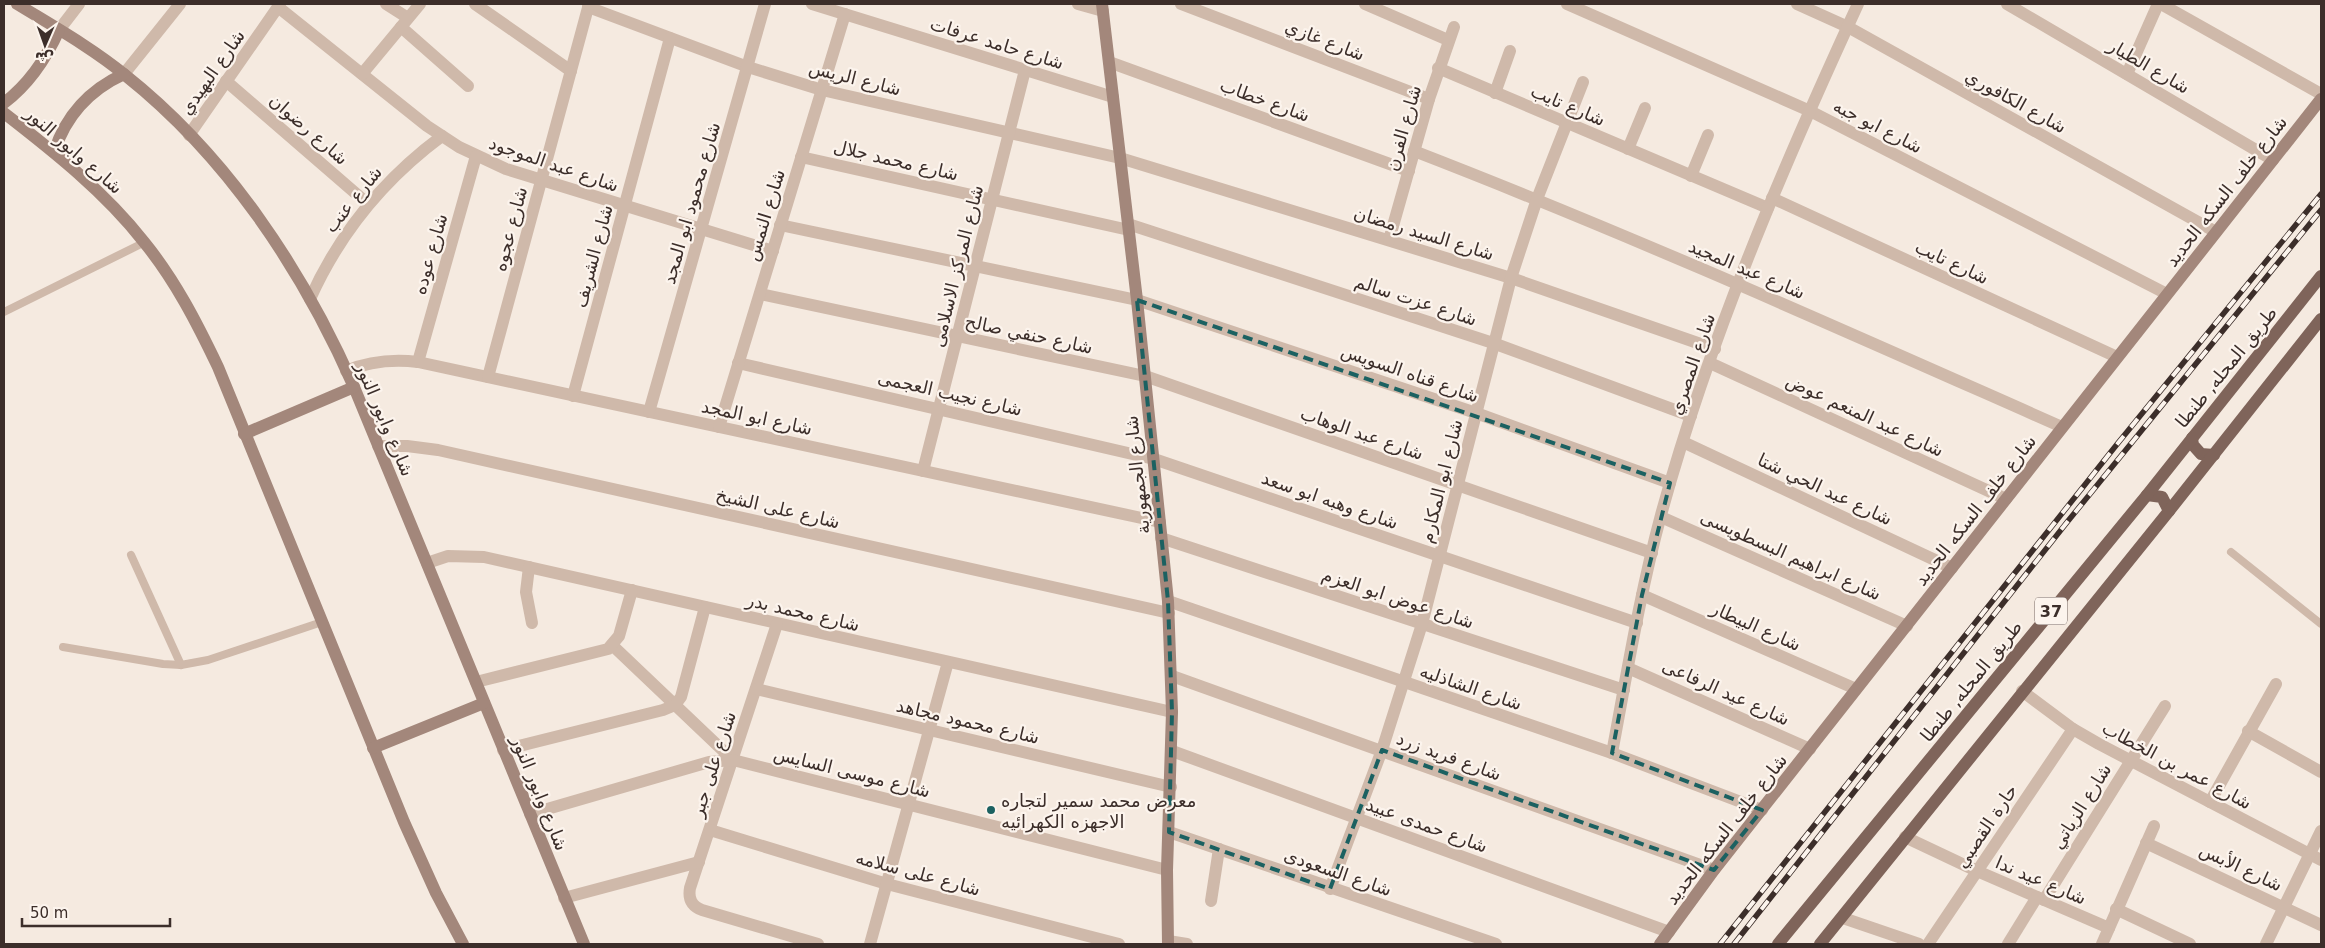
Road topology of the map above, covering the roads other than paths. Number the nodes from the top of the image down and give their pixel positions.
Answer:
1 (17, 4) edge
2 (79, 4) edge
3 (180, 4) edge
4 (386, 4) edge
5 (420, 4) edge
6 (475, 4) edge
7 (766, 4) edge
8 (812, 4) edge
9 (1078, 4) edge
10 (1181, 4) edge
11 (1365, 4) edge
12 (1567, 4) edge
13 (1797, 4) edge
14 (1858, 4) edge
15 (2007, 4) edge
16 (2160, 4) edge
17 (279, 5) edge
18 (589, 6) edge
19 (1103, 8) edge
20 (845, 14) junction
21 (404, 22) junction
22 (1454, 27) dead end
23 (1848, 27) junction
24 (59, 30) junction
25 (670, 38) junction
26 (1448, 40) junction
27 (1510, 51) dead end
28 (1109, 62) junction
29 (748, 67) junction
30 (1438, 68) junction
31 (1025, 70) junction
32 (571, 71) junction
33 (124, 74) junction
34 (362, 74) junction
35 (2128, 74) junction
36 (226, 82) junction
37 (1583, 82) dead end
38 (468, 86) dead end
39 (822, 90) junction
40 (1496, 93) junction
41 (2321, 94) edge
42 (1113, 97) junction
43 (1429, 99) junction
44 (2321, 99) edge
45 (4, 103) edge
46 (1645, 108) dead end
47 (1810, 111) junction
48 (4, 112) edge
49 (1567, 124) junction
50 (1009, 131) junction
51 (189, 135) junction
52 (1708, 135) dead end
53 (442, 136) junction
54 (1628, 149) junction
55 (1414, 151) junction
56 (54, 152) junction
57 (476, 156) junction
58 (802, 157) junction
59 (1120, 158) junction
60 (2273, 160) junction
61 (1409, 171) junction
62 (1691, 176) junction
63 (542, 181) junction
64 (1537, 199) junction
65 (992, 200) junction
66 (1770, 203) junction
67 (368, 204) junction
68 (624, 206) junction
69 (780, 226) junction
70 (1128, 227) junction
71 (701, 229) junction
72 (2216, 232) junction
73 (1389, 240) junction
74 (145, 242) junction
75 (773, 251) junction
76 (975, 266) junction
77 (2321, 276) edge
78 (1511, 278) junction
79 (1739, 284) junction
80 (760, 294) junction
81 (2167, 294) junction
82 (310, 299) junction
83 (1137, 300) junction
84 (4, 312) edge
85 (2321, 319) edge
86 (957, 337) junction
87 (1493, 343) junction
88 (1715, 349) junction
89 (2117, 357) junction
90 (418, 362) junction
91 (738, 363) junction
92 (1710, 363) junction
93 (346, 371) junction
94 (1145, 376) junction
95 (488, 377) junction
96 (354, 387) junction
97 (573, 396) junction
98 (939, 408) junction
99 (650, 412) junction
100 (1476, 414) junction
101 (1691, 416) junction
102 (719, 427) junction
103 (2062, 427) junction
104 (244, 434) junction
105 (2192, 438) junction
106 (1683, 442) junction
107 (378, 446) junction
108 (2214, 455) junction
109 (1154, 459) junction
110 (924, 471) junction
111 (1670, 483) junction
112 (1458, 485) junction
113 (2147, 495) junction
114 (2006, 499) junction
115 (2169, 511) junction
116 (1660, 518) junction
117 (1160, 522) junction
118 (1161, 538) junction
119 (2231, 552) dead end
120 (1652, 553) junction
121 (131, 555) dead end
122 (1440, 556) junction
123 (427, 563) junction
124 (528, 567) junction
125 (1952, 568) junction
126 (632, 590) junction
127 (1642, 595) junction
128 (705, 607) junction
129 (1168, 607) junction
130 (322, 622) junction
131 (532, 623) dead end
132 (1637, 623) junction
133 (777, 624) junction
134 (1422, 624) junction
135 (2321, 624) edge
136 (1907, 626) junction
137 (612, 645) junction
138 (63, 647) dead end
139 (948, 662) junction
140 (181, 665) junction
141 (1628, 668) junction
142 (1172, 676) junction
143 (476, 682) junction
144 (1405, 682) junction
145 (2276, 684) dead end
146 (756, 689) junction
147 (1856, 689) junction
148 (1624, 690) junction
149 (2022, 691) junction
150 (484, 703) junction
151 (675, 705) junction
152 (2165, 706) dead end
153 (1172, 712) junction
154 (2073, 729) junction
155 (929, 730) junction
156 (2248, 731) junction
157 (374, 748) junction
158 (1810, 749) junction
159 (503, 750) junction
160 (1382, 750) junction
161 (1172, 751) junction
162 (1612, 753) junction
163 (733, 760) junction
164 (2129, 761) junction
165 (2321, 772) edge
166 (1171, 787) junction
167 (2210, 802) junction
168 (909, 804) junction
169 (1762, 810) junction
170 (530, 814) junction
171 (1358, 818) junction
172 (2154, 826) dead end
173 (710, 830) junction
174 (2321, 831) edge
175 (1169, 832) junction
176 (1905, 837) junction
177 (2146, 843) junction
178 (1219, 849) junction
179 (2316, 857) edge
180 (699, 862) junction
181 (1167, 870) junction
182 (1714, 870) junction
183 (1976, 871) junction
184 (887, 884) junction
185 (1330, 888) junction
186 (564, 898) junction
187 (2040, 899) junction
188 (1211, 901) dead end
189 (2285, 907) junction
190 (2116, 910) junction
191 (1843, 918) junction
192 (2321, 925) edge
193 (2109, 928) junction
194 (1669, 932) junction
195 (784, 939) edge
196 (582, 941) edge
197 (1168, 943) edge
198 (463, 944) edge
199 (818, 944) edge
200 (870, 944) edge
201 (1119, 944) edge
202 (1186, 944) edge
203 (1496, 944) edge
204 (1660, 944) edge
205 (1778, 944) edge
206 (1820, 944) edge
207 (1919, 944) edge
208 (1928, 944) edge
209 (2008, 944) edge
210 (2102, 944) edge
211 (2190, 944) edge
212 (2266, 944) edge

1 - 24 main road, شارع وابور النور
2 - 24 street
3 - 33 street
4 - 21 street
5 - 21 street
6 - 32 street
7 - 29 street, شارع محمود ابو المجد
8 - 20 street, شارع حامد عرفات
9 - 19 street
10 - 43 street, شارع غازي
11 - 26 street
12 - 47 street, شارع ابو جبه
13 - 23 street, شارع الكافوري
14 - 23 street, شارع المصري
15 - 35 street, شارع الطيار
16 - 35 street
16 - 41 street
17 - 34 street, شارع عبد الموجود
17 - 36 street, شارع البهيدي
18 - 25 street, شارع الريس
18 - 32 street, شارع عجوه
19 - 28 main road, شارع الجمهورية
20 - 31 street, شارع حامد عرفات
20 - 39 street, شارع النمس
21 - 34 street
21 - 38 street
22 - 26 street, شارع الفرن
23 - 47 street, شارع المصري
23 - 72 street, شارع الكافوري
24 - 33 main road, شارع وابور النور
24 - 45 main road
25 - 29 street, شارع الريس
25 - 68 street, شارع الشريف
26 - 30 street, شارع الفرن
27 - 40 street
28 - 42 main road, شارع الجمهورية
28 - 61 street, شارع خطاب
29 - 39 street, شارع الريس
29 - 71 street, شارع محمود ابو المجد
30 - 40 street, شارع تايب
30 - 43 street, شارع الفرن
31 - 42 street, شارع حامد عرفات
31 - 50 street, شارع المركز الاسلامى
32 - 63 street, شارع عجوه
33 - 51 main road, شارع وابور النور
33 - 56 main road
34 - 53 street, شارع عبد الموجود
35 - 60 street, شارع الطيار
36 - 51 street, شارع البهيدي
36 - 67 street, شارع رضوان
37 - 49 street, شارع ابو المكارم
39 - 50 street, شارع الريس
39 - 58 street, شارع النمس
40 - 49 street, شارع تايب
42 - 59 main road, شارع الجمهورية
43 - 55 street, شارع الفرن
44 - 60 main road, شارع خلف السكه الحديد
46 - 54 street
47 - 66 street, شارع المصري
47 - 81 street, شارع ابو جبه
48 - 56 main road, شارع وابور النور
49 - 54 street, شارع تايب
49 - 64 street, شارع ابو المكارم
50 - 59 street, شارع الريس
50 - 65 street, شارع المركز الاسلامى
51 - 82 main road, شارع وابور النور
52 - 62 street
53 - 57 street, شارع عبد الموجود
53 - 67 street, شارع عنب
54 - 62 street, شارع تايب
55 - 61 street, شارع الفرن
55 - 64 street, شارع عبد المجيد
56 - 74 main road, شارع وابور النور
57 - 63 street, شارع عبد الموجود
57 - 90 street, شارع عوده
58 - 65 street, شارع محمد جلال
58 - 69 street, شارع النمس
59 - 70 main road, شارع الجمهورية
59 - 73 street, شارع السيد رمضان
60 - 72 main road, شارع خلف السكه الحديد
61 - 73 street, شارع الفرن
62 - 66 street, شارع تايب
63 - 68 street, شارع عبد الموجود
63 - 95 street, شارع عجوه
64 - 78 street, شارع ابو المكارم
64 - 79 street, شارع عبد المجيد
65 - 70 street, شارع محمد جلال
65 - 76 street, شارع المركز الاسلامى
66 - 79 street, شارع المصري
66 - 89 street, شارع تايب
67 - 82 street, شارع عنب
68 - 71 street, شارع عبد الموجود
68 - 97 street, شارع الشريف
69 - 75 street, شارع النمس
69 - 76 street, شارع قناه السويس
70 - 83 main road, شارع الجمهورية
70 - 87 street, شارع عزت سالم
71 - 75 street, شارع عبد الموجود
71 - 99 street, شارع محمود ابو المجد
72 - 81 main road, شارع خلف السكه الحديد
73 - 78 street, شارع السيد رمضان
74 - 84 lane
74 - 104 main road, شارع وابور النور
75 - 80 street, شارع النمس
76 - 83 street, شارع قناه السويس
76 - 86 street, شارع المركز الاسلامى
77 - 105 main road, طريق المحله, طنطا / 37
78 - 87 street, شارع ابو المكارم
78 - 88 street, شارع السيد رمضان
79 - 88 street, شارع المصري
79 - 103 street, شارع عبد المجيد
80 - 86 street, شارع حنفي صالح
80 - 91 street, شارع النمس
81 - 89 main road, شارع خلف السكه الحديد
82 - 93 main road, شارع وابور النور
83 - 94 main road, شارع الجمهورية
83 - 100 street, شارع قناه السويس
85 - 108 main road, 37
86 - 94 street, شارع حنفي صالح
86 - 98 street, شارع المركز الاسلامى
87 - 100 street, شارع ابو المكارم
87 - 101 street, شارع عزت سالم
88 - 92 street, شارع المصري
89 - 103 main road, شارع خلف السكه الحديد
90 - 93 street, شارع ابو المجد
90 - 95 street, شارع ابو المجد
91 - 98 street, شارع نجيب العجمى
91 - 102 street, شارع النمس
92 - 101 street, شارع المصري
92 - 114 street, شارع عبد المنعم عوض
93 - 96 main road, شارع وابور النور
94 - 109 main road, شارع الجمهورية
94 - 112 street, شارع عبد الوهاب
95 - 97 street, شارع ابو المجد
96 - 104 main road
96 - 107 main road, شارع وابور النور
97 - 99 street, شارع ابو المجد
98 - 109 street, شارع نجيب العجمى
98 - 110 street, شارع المركز الاسلامى
99 - 102 street, شارع ابو المجد
100 - 111 street, شارع قناه السويس
100 - 112 street, شارع ابو المكارم
101 - 106 street, شارع المصري
102 - 110 street, شارع ابو المجد
103 - 114 main road, شارع خلف السكه الحديد
104 - 130 main road, شارع وابور النور
105 - 108 main road
105 - 113 main road, طريق المحله, طنطا / 37
106 - 111 street, شارع المصري
106 - 125 street, شارع عبد الحي شتا
107 - 123 main road, شارع وابور النور
107 - 129 street, شارع على الشيخ
108 - 115 main road, 37
109 - 117 main road, شارع الجمهورية
109 - 122 street, شارع وهبه ابو سعد
110 - 117 street, شارع ابو المجد
111 - 116 street, شارع المصري
112 - 120 street, شارع عبد الوهاب
112 - 122 street, شارع ابو المكارم
113 - 115 main road
113 - 205 main road, طريق المحله, طنطا / 37
114 - 125 main road, شارع خلف السكه الحديد
115 - 149 main road, 37
116 - 120 street, شارع المصري
116 - 136 street, شارع ابراهيم البسطويسى
117 - 118 main road, شارع الجمهورية
118 - 129 main road, شارع الجمهورية
118 - 134 street, شارع عوض ابو العزم
119 - 135 lane
120 - 127 street, شارع المصري
121 - 140 lane
122 - 132 street, شارع وهبه ابو سعد
122 - 134 street, شارع ابو المكارم
123 - 124 street, شارع محمد بدر
123 - 143 main road, شارع وابور النور
124 - 126 street, شارع محمد بدر
124 - 131 street
125 - 136 main road, شارع خلف السكه الحديد
126 - 128 street, شارع محمد بدر
126 - 137 street
127 - 132 street, شارع المصري
127 - 147 street, شارع البيطار
128 - 133 street, شارع محمد بدر
128 - 151 street
129 - 142 main road, شارع الجمهورية
129 - 144 street, شارع الشاذليه
130 - 140 lane
130 - 157 main road, شارع وابور النور
132 - 141 street, شارع المصري
133 - 139 street, شارع محمد بدر
133 - 146 street, شارع على جبر
134 - 144 street, شارع ابو المكارم
134 - 148 street, شارع عوض ابو العزم
136 - 147 main road, شارع خلف السكه الحديد
137 - 143 street
137 - 151 street
138 - 140 lane
139 - 153 street, شارع محمد بدر
139 - 155 street
141 - 148 street, شارع المصري
141 - 158 street, شارع عيد الرفاعى
142 - 153 main road, شارع الجمهورية
142 - 160 street, شارع فريد زرد
143 - 150 main road, شارع وابور النور
144 - 160 street, شارع ابو المكارم
144 - 162 street, شارع الشاذليه
145 - 156 street
146 - 155 street, شارع محمود مجاهد
146 - 163 street, شارع على جبر
147 - 158 main road, شارع خلف السكه الحديد
148 - 162 street, شارع المصري
149 - 154 street, شارع عمر بن الخطاب
149 - 176 main road, 37
150 - 157 main road
150 - 159 main road, شارع وابور النور
151 - 159 street
151 - 163 street
152 - 164 street, شارع الزياتي
153 - 161 main road, شارع الجمهورية
154 - 164 street, شارع عمر بن الخطاب
154 - 183 street, حارة القصبي
155 - 166 street, شارع محمود مجاهد
155 - 168 street
156 - 165 street
156 - 167 street
157 - 198 main road, شارع وابور النور
158 - 169 main road, شارع خلف السكه الحديد
159 - 170 main road, شارع وابور النور
160 - 171 street, شارع ابو المكارم
160 - 182 street, شارع فريد زرد
161 - 166 main road, شارع الجمهورية
161 - 171 street, شارع حمدى عبيد
162 - 169 street, شارع الشاذليه
163 - 168 street, شارع موسى السايس
163 - 170 street, شارع موسى السايس
163 - 173 street, شارع على جبر
164 - 167 street, شارع عمر بن الخطاب
164 - 187 street, شارع الزياتي
166 - 175 main road, شارع الجمهورية
167 - 179 street, شارع عمر بن الخطاب
168 - 181 street, شارع موسى السايس
168 - 184 street
169 - 182 main road, شارع خلف السكه الحديد
170 - 186 main road, شارع وابور النور
171 - 185 street, شارع ابو المكارم
171 - 194 street, شارع حمدى عبيد
172 - 177 street
173 - 180 street, شارع على جبر
173 - 184 street, شارع على سلامه
174 - 179 street
175 - 178 street, شارع السعودى
175 - 181 main road, شارع الجمهورية
176 - 183 street, شارع عيد ندا
176 - 191 main road, 37
177 - 189 street, شارع الأبس
177 - 190 street
178 - 185 street, شارع السعودى
178 - 188 street
179 - 189 street
180 - 186 street
180 - 195 street, شارع على جبر
181 - 197 main road, شارع الجمهورية
182 - 194 main road, شارع خلف السكه الحديد
183 - 187 street, شارع عيد ندا
183 - 208 street, حارة القصبي
184 - 200 street
184 - 201 street, شارع على سلامه
185 - 203 street, شارع السعودى
186 - 196 main road, شارع وابور النور
187 - 193 street, شارع عيد ندا
187 - 209 street, شارع الزياتي
189 - 192 street, شارع الأبس
189 - 212 street
190 - 193 street
190 - 211 street
191 - 206 main road, 37
191 - 207 street
193 - 210 street
194 - 204 main road, شارع خلف السكه الحديد
195 - 199 street
197 - 202 street

